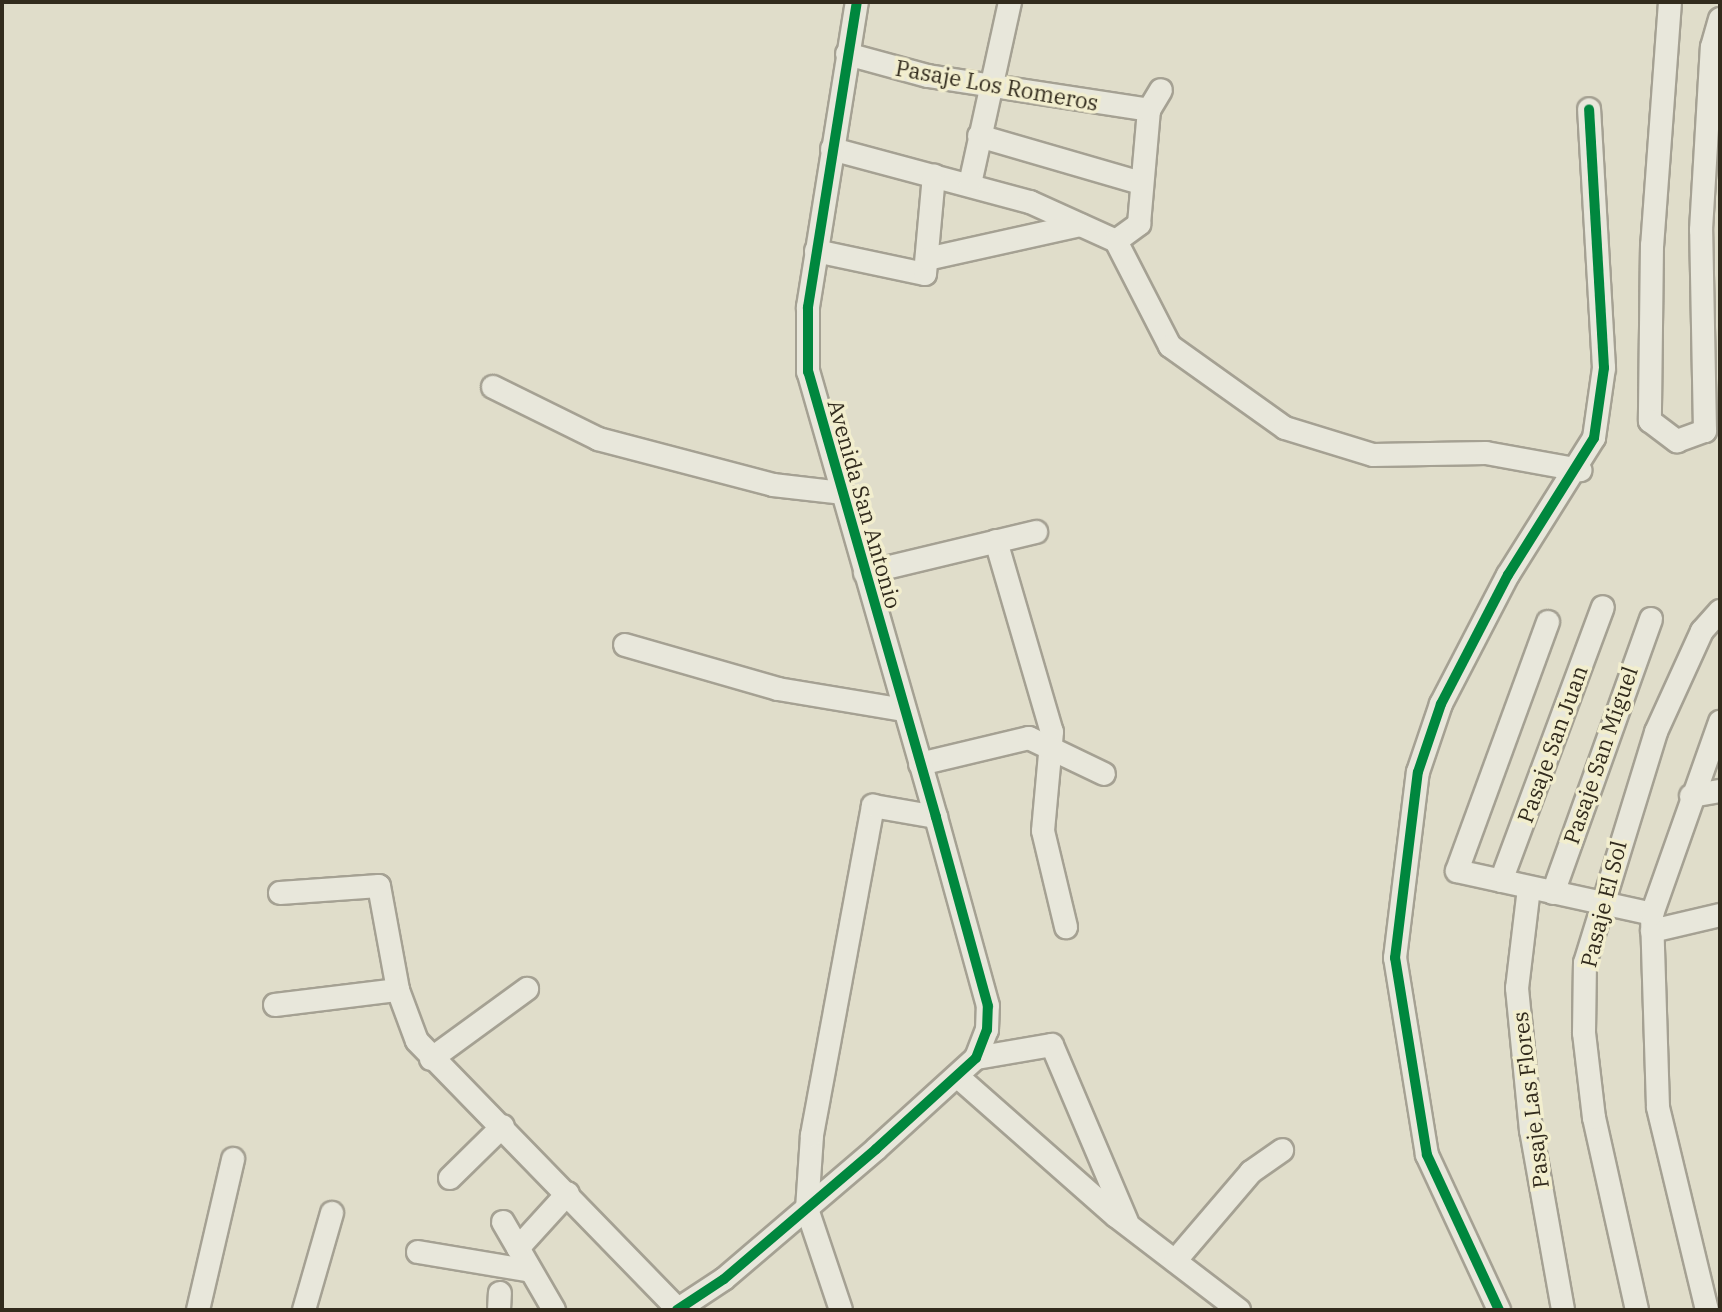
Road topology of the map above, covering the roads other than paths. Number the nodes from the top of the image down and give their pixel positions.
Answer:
1 (857, 2) edge
2 (1010, 2) edge
3 (1670, 2) edge
4 (1720, 19) edge
5 (847, 54) junction
6 (989, 84) junction
7 (1161, 90) dead end
8 (1589, 109) dead end
9 (1149, 110) junction
10 (979, 136) junction
11 (832, 149) junction
12 (934, 175) junction
13 (1141, 183) junction
14 (970, 184) junction
15 (1080, 225) junction
16 (1116, 241) junction
17 (816, 251) junction
18 (925, 267) junction
19 (493, 387) dead end
20 (1580, 470) junction
21 (842, 493) junction
22 (1036, 532) dead end
23 (996, 541) junction
24 (865, 573) junction
25 (1603, 607) dead end
26 (1720, 611) edge
27 (1651, 619) dead end
28 (1548, 622) dead end
29 (625, 645) dead end
30 (903, 710) junction
31 (1720, 722) edge
32 (1049, 747) junction
33 (920, 764) junction
34 (1104, 774) dead end
35 (1720, 791) edge
36 (1691, 796) junction
37 (936, 817) junction
38 (1501, 881) junction
39 (1529, 888) junction
40 (280, 893) dead end
41 (1553, 893) junction
42 (1599, 902) junction
43 (1720, 915) edge
44 (1652, 922) junction
45 (1066, 927) dead end
46 (527, 989) dead end
47 (398, 990) junction
48 (275, 1005) dead end
49 (976, 1058) junction
50 (431, 1059) junction
51 (957, 1076) junction
52 (503, 1126) junction
53 (1282, 1150) dead end
54 (233, 1159) dead end
55 (450, 1178) dead end
56 (568, 1193) junction
57 (807, 1209) junction
58 (332, 1213) dead end
59 (503, 1222) dead end
60 (1129, 1226) junction
61 (518, 1248) junction
62 (418, 1252) dead end
63 (1175, 1261) junction
64 (525, 1270) junction
65 (198, 1310) edge
66 (304, 1310) edge
67 (554, 1310) edge
68 (678, 1310) edge
69 (841, 1310) edge
70 (1239, 1310) edge
71 (1499, 1310) edge
72 (1563, 1310) edge
73 (1637, 1310) edge
74 (1707, 1310) edge

1 - 5 street, Avenida San Antonio
2 - 6 street
3 - 4 street
5 - 6 street, Pasaje Los Romeros
5 - 11 street, Avenida San Antonio
6 - 9 street, Pasaje Los Romeros
6 - 10 street
7 - 9 street
8 - 20 street
9 - 13 street
10 - 13 street
10 - 14 street
11 - 12 street
11 - 17 street, Avenida San Antonio
12 - 14 street
12 - 18 street
13 - 16 street
14 - 15 street
15 - 16 street
15 - 18 street
16 - 20 street
17 - 18 street
17 - 21 street, Avenida San Antonio
19 - 21 street
20 - 71 street
21 - 24 street, Avenida San Antonio
22 - 23 street
23 - 24 street
23 - 32 street
24 - 30 street, Avenida San Antonio
25 - 38 street, Pasaje San Juan
26 - 42 street, Pasaje El Sol
27 - 41 street, Pasaje San Miguel
28 - 38 street
29 - 30 street
30 - 33 street, Avenida San Antonio
31 - 36 street
32 - 33 street
32 - 34 street
32 - 45 street
33 - 37 street, Avenida San Antonio
35 - 36 street
36 - 44 street
37 - 49 street, Avenida San Antonio
37 - 57 street
38 - 39 street
39 - 41 street
39 - 72 street, Pasaje Las Flores
40 - 47 street
41 - 42 street
42 - 44 street
42 - 73 street, Pasaje El Sol
43 - 44 street
44 - 74 street
46 - 50 street
47 - 48 street
47 - 50 street
49 - 51 street
49 - 60 street
50 - 52 street
51 - 57 street
51 - 60 street
52 - 55 street
52 - 56 street
53 - 63 street
54 - 65 street
56 - 61 street
56 - 68 street
57 - 68 street
57 - 69 street
58 - 66 street
59 - 61 street
60 - 63 street
61 - 64 street
62 - 64 street
63 - 70 street
64 - 67 street

